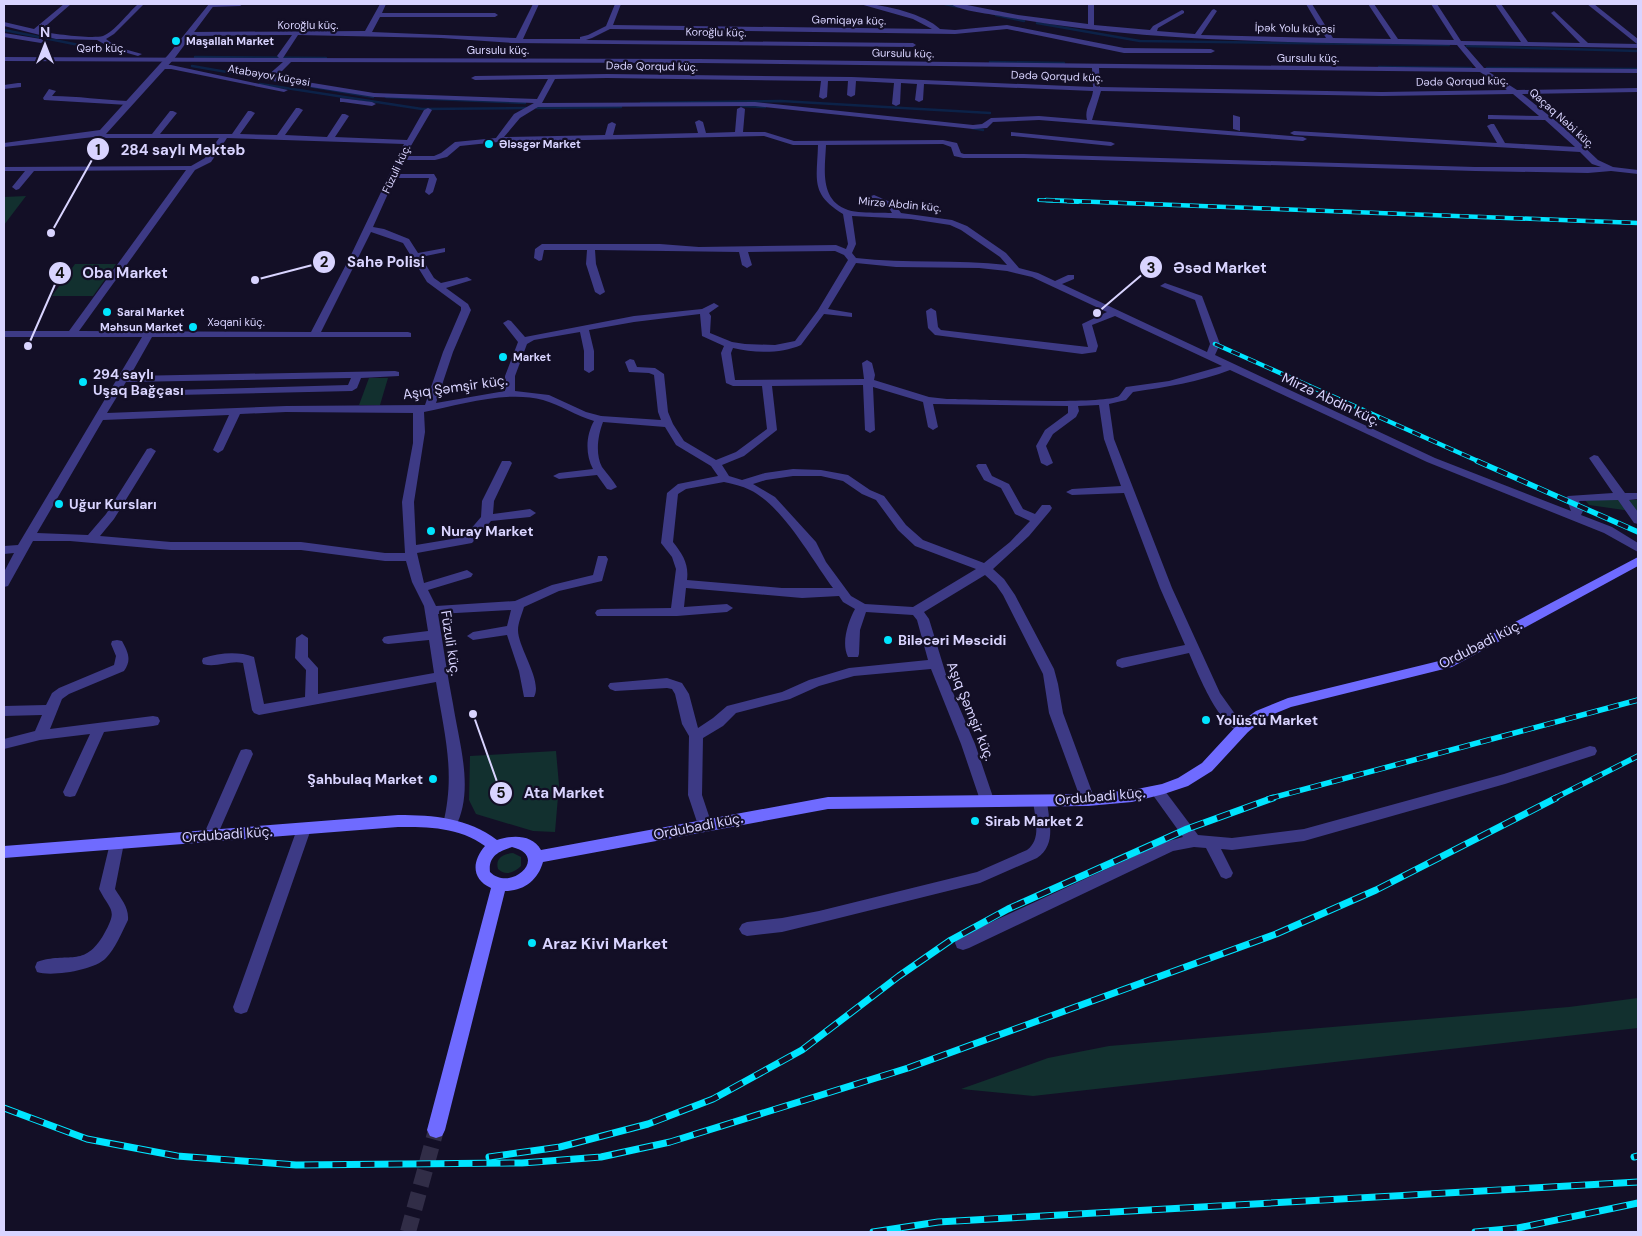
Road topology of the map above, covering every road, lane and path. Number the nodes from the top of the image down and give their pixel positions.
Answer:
1 (68, 4) edge
2 (141, 4) edge
3 (240, 4) edge
4 (382, 4) edge
5 (536, 4) edge
6 (618, 4) edge
7 (863, 4) edge
8 (954, 4) edge
9 (1091, 4) edge
10 (1309, 4) edge
11 (1371, 4) edge
12 (1434, 4) edge
13 (1498, 4) edge
14 (1590, 4) edge
15 (212, 5) edge
16 (1214, 11) dead end
17 (1182, 12) dead end
18 (1554, 13) dead end
19 (377, 15) junction
20 (495, 15) dead end
21 (698, 17) dead end
22 (1042, 20) junction
23 (4, 24) edge
24 (1091, 26) junction
25 (609, 27) junction
26 (696, 27) junction
27 (938, 31) junction
28 (35, 32) junction
29 (1141, 32) junction
30 (1153, 32) junction
31 (368, 33) junction
32 (957, 33) junction
33 (4, 35) edge
34 (188, 36) junction
35 (295, 36) junction
36 (1197, 36) junction
37 (1077, 38) dead end
38 (102, 39) junction
39 (934, 39) dead end
40 (519, 40) junction
41 (1332, 40) junction
42 (1396, 40) junction
43 (544, 41) junction
44 (556, 41) junction
45 (1458, 42) junction
46 (1638, 42) edge
47 (1525, 43) junction
48 (55, 44) dead end
49 (1585, 44) junction
50 (913, 45) dead end
51 (1638, 46) edge
52 (1140, 51) junction
53 (1211, 51) dead end
54 (281, 56) dead end
55 (169, 58) junction
56 (4, 59) edge
57 (993, 60) dead end
58 (288, 61) junction
59 (438, 61) junction
60 (519, 62) junction
61 (531, 62) junction
62 (1143, 62) junction
63 (1095, 66) junction
64 (162, 67) junction
65 (1480, 68) junction
66 (432, 70) dead end
67 (1638, 71) edge
68 (476, 78) dead end
69 (512, 78) junction
70 (552, 78) junction
71 (1183, 78) junction
72 (771, 79) junction
73 (825, 79) junction
74 (852, 79) junction
75 (898, 81) junction
76 (921, 82) junction
77 (18, 85) dead end
78 (4, 87) edge
79 (454, 88) dead end
80 (768, 88) dead end
81 (1098, 89) junction
82 (1638, 90) edge
83 (52, 91) dead end
84 (290, 91) dead end
85 (1514, 91) junction
86 (851, 95) dead end
87 (823, 97) dead end
88 (335, 98) dead end
89 (448, 98) junction
90 (919, 100) dead end
91 (128, 103) junction
92 (538, 103) junction
93 (372, 104) dead end
94 (896, 104) dead end
95 (741, 109) dead end
96 (298, 110) dead end
97 (428, 110) dead end
98 (173, 113) dead end
99 (251, 113) dead end
100 (1037, 114) dead end
101 (345, 116) dead end
102 (1236, 117) dead end
103 (1491, 117) dead end
104 (1090, 118) junction
105 (1547, 118) junction
106 (699, 122) dead end
107 (612, 124) dead end
108 (1491, 126) dead end
109 (1066, 127) junction
110 (786, 129) dead end
111 (1237, 129) junction
112 (99, 134) junction
113 (1014, 134) dead end
114 (739, 135) junction
115 (154, 136) junction
116 (224, 136) junction
117 (234, 136) junction
118 (703, 136) junction
119 (777, 136) junction
120 (608, 137) junction
121 (278, 139) junction
122 (1303, 139) dead end
123 (329, 140) junction
124 (498, 140) junction
125 (409, 142) junction
126 (822, 143) junction
127 (1111, 144) dead end
128 (4, 145) edge
129 (1503, 146) junction
130 (1581, 150) junction
131 (1344, 156) dead end
132 (400, 158) junction
133 (1349, 166) junction
134 (192, 168) junction
135 (4, 169) edge
136 (32, 169) junction
137 (1611, 169) junction
138 (1638, 172) edge
139 (393, 176) junction
140 (16, 188) dead end
141 (429, 192) dead end
142 (874, 198) dead end
143 (847, 213) junction
144 (898, 215) junction
145 (368, 229) junction
146 (591, 247) junction
147 (742, 248) junction
148 (678, 249) junction
149 (442, 250) dead end
150 (415, 256) junction
151 (850, 256) junction
152 (539, 258) dead end
153 (674, 260) dead end
154 (747, 265) dead end
155 (1015, 269) junction
156 (1071, 277) dead end
157 (467, 280) dead end
158 (1055, 284) junction
159 (1165, 286) dead end
160 (438, 287) junction
161 (600, 292) dead end
162 (714, 306) dead end
163 (822, 311) junction
164 (931, 311) dead end
165 (703, 312) junction
166 (1114, 313) junction
167 (849, 315) dead end
168 (508, 323) dead end
169 (584, 328) junction
170 (4, 334) edge
171 (72, 334) junction
172 (315, 334) junction
173 (147, 335) junction
174 (408, 335) dead end
175 (523, 342) junction
176 (728, 345) junction
177 (1209, 356) junction
178 (630, 362) dead end
179 (867, 363) dead end
180 (1229, 367) junction
181 (589, 370) dead end
182 (357, 374) junction
183 (394, 374) dead end
184 (122, 379) junction
185 (869, 382) junction
186 (767, 384) junction
187 (177, 392) dead end
188 (510, 394) junction
189 (928, 400) junction
190 (1104, 402) junction
191 (1072, 403) junction
192 (424, 408) junction
193 (236, 411) junction
194 (99, 417) junction
195 (600, 419) junction
196 (668, 424) junction
197 (933, 427) dead end
198 (870, 430) dead end
199 (150, 450) dead end
200 (218, 450) dead end
201 (1594, 458) dead end
202 (506, 463) dead end
203 (1047, 463) dead end
204 (715, 464) junction
205 (982, 466) dead end
206 (600, 470) junction
207 (559, 476) dead end
208 (725, 478) junction
209 (743, 484) junction
210 (611, 487) dead end
211 (1127, 490) junction
212 (1072, 492) dead end
213 (1621, 496) junction
214 (1638, 496) edge
215 (1046, 508) dead end
216 (530, 513) dead end
217 (1575, 517) junction
218 (487, 518) junction
219 (1037, 520) junction
220 (1638, 520) edge
221 (30, 537) junction
222 (91, 539) junction
223 (1638, 548) edge
224 (23, 549) junction
225 (4, 550) edge
226 (412, 554) junction
227 (602, 559) dead end
228 (1638, 561) edge
229 (984, 568) junction
230 (467, 574) dead end
231 (4, 583) edge
232 (680, 584) junction
233 (421, 588) junction
234 (842, 592) junction
235 (518, 605) junction
236 (728, 608) dead end
237 (862, 608) junction
238 (431, 610) junction
239 (677, 612) junction
240 (916, 612) junction
241 (601, 613) dead end
242 (512, 630) junction
243 (435, 635) junction
244 (473, 636) dead end
245 (302, 638) dead end
246 (388, 640) dead end
247 (117, 644) dead end
248 (1193, 648) junction
249 (853, 654) dead end
250 (208, 661) dead end
251 (1122, 663) dead end
252 (936, 664) junction
253 (442, 676) junction
254 (615, 686) dead end
255 (529, 694) dead end
256 (311, 701) junction
257 (51, 710) junction
258 (4, 711) edge
259 (153, 721) dead end
260 (99, 728) junction
261 (1243, 728) junction
262 (40, 735) junction
263 (696, 736) junction
264 (4, 744) edge
265 (1590, 751) dead end
266 (246, 754) dead end
267 (1157, 791) junction
268 (70, 792) dead end
269 (987, 800) junction
270 (1040, 800) junction
271 (1088, 800) junction
272 (450, 824) junction
273 (704, 825) junction
274 (304, 829) junction
275 (210, 836) junction
276 (1194, 842) junction
277 (117, 843) junction
278 (1211, 843) junction
279 (495, 846) junction
280 (4, 852) edge
281 (536, 856) junction
282 (1226, 873) dead end
283 (499, 885) junction
284 (747, 929) dead end
285 (963, 943) dead end
286 (43, 967) dead end
287 (241, 1007) dead end
288 (436, 1130) tunnel mouth

1 - 28 street
2 - 38 street
3 - 15 street
4 - 19 street
5 - 40 street
6 - 25 street
7 - 27 street
8 - 22 street, İpək Yolu küçəsi
9 - 24 street
10 - 41 street
11 - 42 street
12 - 45 street, Qaçaq Nəbi küç.
13 - 47 street
14 - 46 street
15 - 34 street
16 - 36 street
17 - 30 street
18 - 49 street
19 - 20 street
19 - 31 street
21 - 26 street
22 - 24 street, İpək Yolu küçəsi
22 - 37 street
23 - 28 street
24 - 29 street, İpək Yolu küçəsi
25 - 26 street, Gəmiqaya küç.
25 - 44 street, Gəmiqaya küç.
26 - 27 street, Gəmiqaya küç.
27 - 32 street, Gəmiqaya küç.
28 - 38 street
29 - 30 street, İpək Yolu küçəsi
29 - 52 street
30 - 36 street, İpək Yolu küçəsi
31 - 34 street, Koroğlu küç.
31 - 40 street, Koroğlu küç.
32 - 39 street
32 - 52 street, Gəmiqaya küç.
33 - 48 street
34 - 35 street, Koroğlu küç.
34 - 55 street
35 - 40 street, Koroğlu küç.
35 - 54 street
36 - 41 street, İpək Yolu küçəsi
38 - 55 street
40 - 43 street, Koroğlu küç.
41 - 42 street, İpək Yolu küçəsi
42 - 45 street, İpək Yolu küçəsi
43 - 44 street, Koroğlu küç.
43 - 61 street
44 - 50 street, Koroğlu küç.
45 - 47 street, İpək Yolu küçəsi
45 - 65 street, Qaçaq Nəbi küç.
47 - 49 street, İpək Yolu küçəsi
49 - 51 street, İpək Yolu küçəsi
52 - 53 street, Gəmiqaya küç.
52 - 62 street
55 - 56 street, Qərb küç.
55 - 58 street, Gursulu küç.
55 - 64 street
57 - 62 street
58 - 59 street, Gursulu küç.
58 - 89 street
59 - 60 street, Gursulu küç.
59 - 66 street
60 - 61 street, Gursulu küç.
60 - 69 street
61 - 63 street, Gursulu küç.
62 - 65 street
63 - 71 street, Gursulu küç.
63 - 81 street
64 - 84 street, Atabəyov küçəsi
64 - 91 street
65 - 67 street, Gursulu küç.
65 - 71 street, Gursulu küç.
65 - 85 street, Qaçaq Nəbi küç.
68 - 69 street, Dədə Qorqud küç.
69 - 70 street, Dədə Qorqud küç.
70 - 72 street, Dədə Qorqud küç.
70 - 92 street
71 - 81 street, Dədə Qorqud küç.
71 - 85 street, Dədə Qorqud küç.
72 - 73 street, Dədə Qorqud küç.
72 - 80 street
73 - 74 street, Dədə Qorqud küç.
73 - 87 street
74 - 75 street, Dədə Qorqud küç.
74 - 86 street
75 - 76 street, Dədə Qorqud küç.
75 - 94 street
76 - 81 street, Dədə Qorqud küç.
76 - 90 street
77 - 78 street
79 - 89 street
81 - 104 street
82 - 85 street, Dədə Qorqud küç.
83 - 91 street
85 - 105 street, Qaçaq Nəbi küç.
88 - 93 street
89 - 92 street
91 - 112 street
92 - 109 street
92 - 124 street
95 - 114 street
96 - 121 street
97 - 125 street, Füzuli küç.
98 - 115 street
99 - 117 street
100 - 109 street
101 - 123 street
102 - 111 street
103 - 105 street
104 - 109 street
104 - 111 street
105 - 130 street, Qaçaq Nəbi küç.
106 - 118 street
107 - 120 street
108 - 129 street
109 - 113 street
109 - 122 street
109 - 127 street
110 - 119 street
111 - 129 street
112 - 115 street
112 - 128 street
114 - 118 street
114 - 119 street
115 - 116 street
116 - 117 street
116 - 134 street
117 - 121 street
118 - 120 street
119 - 126 street
120 - 124 street
121 - 123 street
123 - 125 street
124 - 132 street
125 - 132 street, Füzuli küç.
126 - 133 street
126 - 143 street, Mirzə Abdin küç.
129 - 130 street
130 - 137 street, Qaçaq Nəbi küç.
131 - 133 street
132 - 139 street, Füzuli küç.
133 - 137 street
134 - 136 street
134 - 171 street
135 - 136 street
136 - 140 street
137 - 138 street, Qaçaq Nəbi küç.
139 - 141 street
139 - 145 street, Füzuli küç.
142 - 144 street
143 - 144 street, Mirzə Abdin küç.
143 - 151 street
144 - 155 street, Mirzə Abdin küç.
145 - 150 street, Füzuli küç.
145 - 172 street, Füzuli küç.
146 - 148 street, Mirzə Abdin küç.
146 - 152 street, Mirzə Abdin küç.
146 - 161 street
147 - 148 street, Mirzə Abdin küç.
147 - 151 street, Mirzə Abdin küç.
147 - 154 street
148 - 153 street
149 - 150 street
150 - 160 street, Füzuli küç.
151 - 155 street, Mirzə Abdin küç.
151 - 163 street
155 - 158 street, Mirzə Abdin küç.
156 - 158 street
157 - 160 street
158 - 166 street, Mirzə Abdin küç.
159 - 177 street
160 - 192 street, Füzuli küç.
162 - 165 street
163 - 167 street
163 - 176 street
164 - 166 street
165 - 169 street
165 - 176 street
166 - 177 street, Mirzə Abdin küç.
168 - 175 street
169 - 175 street
169 - 181 street
170 - 171 street, Xəqani küç.
171 - 173 street, Xəqani küç.
172 - 173 street, Xəqani küç.
172 - 174 street, Xəqani küç.
173 - 184 street
175 - 188 street
176 - 186 street
177 - 180 street, Mirzə Abdin küç.
178 - 196 street
179 - 185 street
180 - 190 street
180 - 217 street, Mirzə Abdin küç.
182 - 183 street
182 - 184 street
182 - 187 street
184 - 194 street
185 - 186 street
185 - 189 street
185 - 198 street
186 - 204 street
188 - 192 street, Aşıq Şəmşir küç.
188 - 195 street, Aşıq Şəmşir küç.
189 - 191 street
189 - 197 street
190 - 191 street
190 - 211 street
191 - 203 street
192 - 193 street, Aşıq Şəmşir küç.
192 - 226 street, Füzuli küç.
193 - 194 street, Aşıq Şəmşir küç.
193 - 200 street
194 - 221 street
195 - 196 street, Aşıq Şəmşir küç.
195 - 206 street
196 - 204 street
199 - 222 street
201 - 213 street
202 - 218 street
204 - 208 street
205 - 219 street
206 - 207 street
206 - 210 street
208 - 209 street
208 - 232 street
209 - 229 street
209 - 234 street
211 - 212 street
211 - 248 street
213 - 214 street
213 - 217 street
213 - 220 street
215 - 219 street
216 - 218 street
217 - 223 street, Mirzə Abdin küç.
218 - 226 street
219 - 229 street
221 - 222 street
221 - 224 street
222 - 226 street
224 - 225 street
224 - 231 street
226 - 233 street, Füzuli küç.
227 - 235 street
228 - 261 main road, Ordubadi küç.
229 - 240 street
229 - 271 street
230 - 233 street
232 - 234 street
232 - 239 street
233 - 238 street, Füzuli küç.
234 - 237 street
235 - 238 street
235 - 242 street
236 - 239 street
237 - 240 street
237 - 249 street
238 - 243 street, Füzuli küç.
239 - 241 street
240 - 252 street, Aşıq Şəmşir küç.
242 - 244 street
242 - 255 street
243 - 246 street
243 - 253 street, Füzuli küç.
245 - 256 street
247 - 257 street
248 - 251 street
248 - 261 street
250 - 256 street
252 - 263 street
252 - 269 street, Aşıq Şəmşir küç.
253 - 256 street
253 - 272 street, Füzuli küç.
254 - 263 street
257 - 258 street
257 - 262 street
259 - 260 street
260 - 262 street
260 - 268 street
261 - 267 main road, Ordubadi küç.
262 - 264 street
263 - 273 street
265 - 278 street
266 - 275 street
267 - 271 main road, Ordubadi küç.
267 - 276 street
269 - 270 main road, Ordubadi küç.
269 - 273 main road, Ordubadi küç.
270 - 271 main road, Ordubadi küç.
270 - 284 street
272 - 274 main road, Ordubadi küç.
272 - 279 main road, Ordubadi küç.
273 - 281 main road, Ordubadi küç.
274 - 275 main road, Ordubadi küç.
274 - 287 street
275 - 277 main road, Ordubadi küç.
276 - 278 street
276 - 285 street
277 - 280 main road, Ordubadi küç.
277 - 286 street
278 - 282 street
279 - 281 main road
279 - 283 main road
281 - 283 main road
283 - 288 main road

